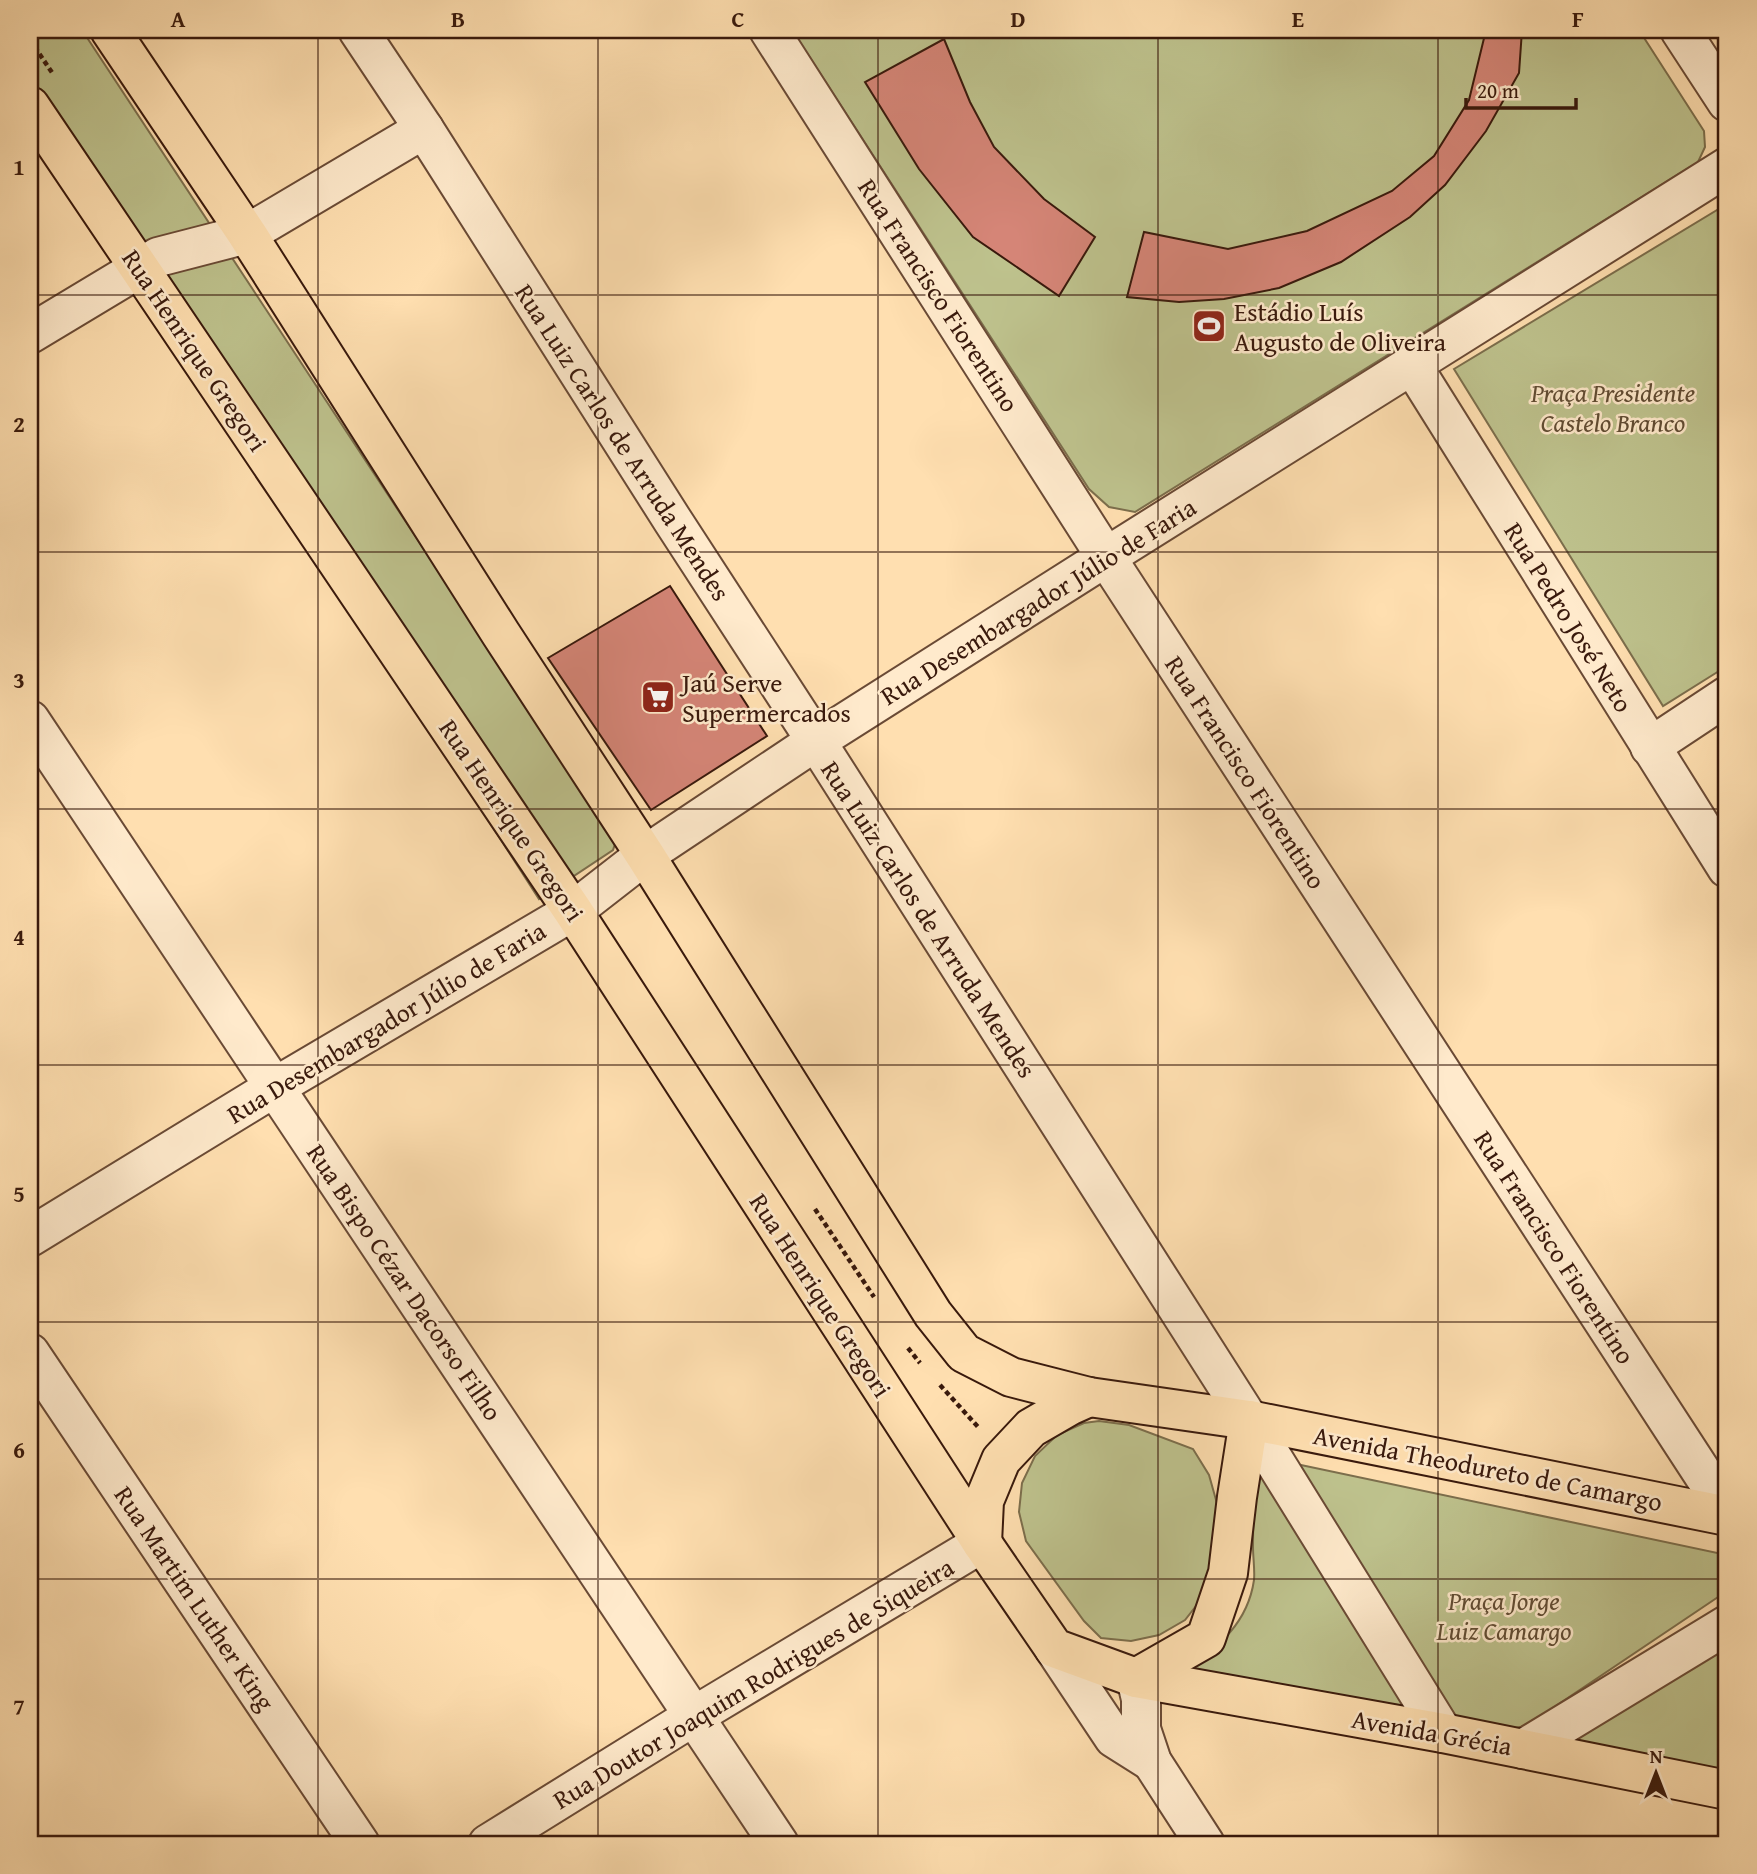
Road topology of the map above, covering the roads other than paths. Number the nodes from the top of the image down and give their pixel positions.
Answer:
1 (110, 30) edge
2 (358, 30) edge
3 (769, 30) edge
4 (1680, 30) edge
5 (1727, 102) edge
6 (30, 106) edge
7 (424, 129) junction
8 (1727, 167) edge
9 (247, 234) junction
10 (140, 267) junction
11 (30, 334) edge
12 (1412, 365) junction
13 (1106, 556) junction
14 (1727, 696) edge
15 (30, 720) edge
16 (816, 741) junction
17 (1650, 747) junction
18 (645, 855) junction
19 (1727, 868) edge
20 (573, 911) junction
21 (275, 1087) junction
22 (30, 1237) edge
23 (30, 1353) edge
24 (1089, 1397) junction
25 (1249, 1420) junction
26 (1727, 1513) edge
27 (982, 1543) junction
28 (1727, 1625) edge
29 (1054, 1648) junction
30 (1136, 1678) junction
31 (694, 1716) junction
32 (1443, 1733) junction
33 (1522, 1749) junction
34 (1152, 1762) junction
35 (1727, 1790) edge
36 (360, 1844) edge
37 (488, 1844) edge
38 (779, 1844) edge
39 (1205, 1844) edge

1 - 9 main road
2 - 7 street, Rua Luiz Carlos de Arruda Mendes
3 - 13 street, Rua Francisco Fiorentino
4 - 5 street
6 - 10 main road, Rua Henrique Gregori
7 - 9 street
7 - 16 street, Rua Luiz Carlos de Arruda Mendes
8 - 12 street, Rua Desembargador Júlio de Faria
9 - 10 street
9 - 18 main road
10 - 11 street
10 - 20 main road, Rua Henrique Gregori
12 - 13 street, Rua Desembargador Júlio de Faria
12 - 17 street, Rua Pedro José Neto
13 - 16 street, Rua Desembargador Júlio de Faria
13 - 26 street, Rua Francisco Fiorentino
14 - 17 street
15 - 21 street, Rua Bispo Cézar Dacorso Filho
16 - 18 street, Rua Desembargador Júlio de Faria
16 - 25 street, Rua Luiz Carlos de Arruda Mendes
17 - 19 street, Rua Pedro José Neto
18 - 20 street, Rua Desembargador Júlio de Faria
18 - 24 main road
20 - 21 street, Rua Desembargador Júlio de Faria
20 - 27 main road, Rua Henrique Gregori
21 - 22 street, Rua Desembargador Júlio de Faria
21 - 31 street, Rua Bispo Cézar Dacorso Filho
23 - 36 street, Rua Martim Luther King
24 - 25 main road, Avenida Theodureto de Camargo
24 - 27 main road
25 - 26 main road, Avenida Theodureto de Camargo
25 - 30 main road
25 - 32 street, Rua Luiz Carlos de Arruda Mendes
27 - 29 main road, Rua Henrique Gregori
27 - 31 street, Rua Doutor Joaquim Rodrigues de Siqueira
28 - 33 street
29 - 30 main road, Avenida Grécia
29 - 34 street
30 - 32 main road, Avenida Grécia
30 - 34 street
31 - 37 street, Rua Doutor Joaquim Rodrigues de Siqueira
31 - 38 street, Rua Bispo Cézar Dacorso Filho
32 - 33 main road, Avenida Grécia
33 - 35 main road, Avenida Grécia
34 - 39 street

